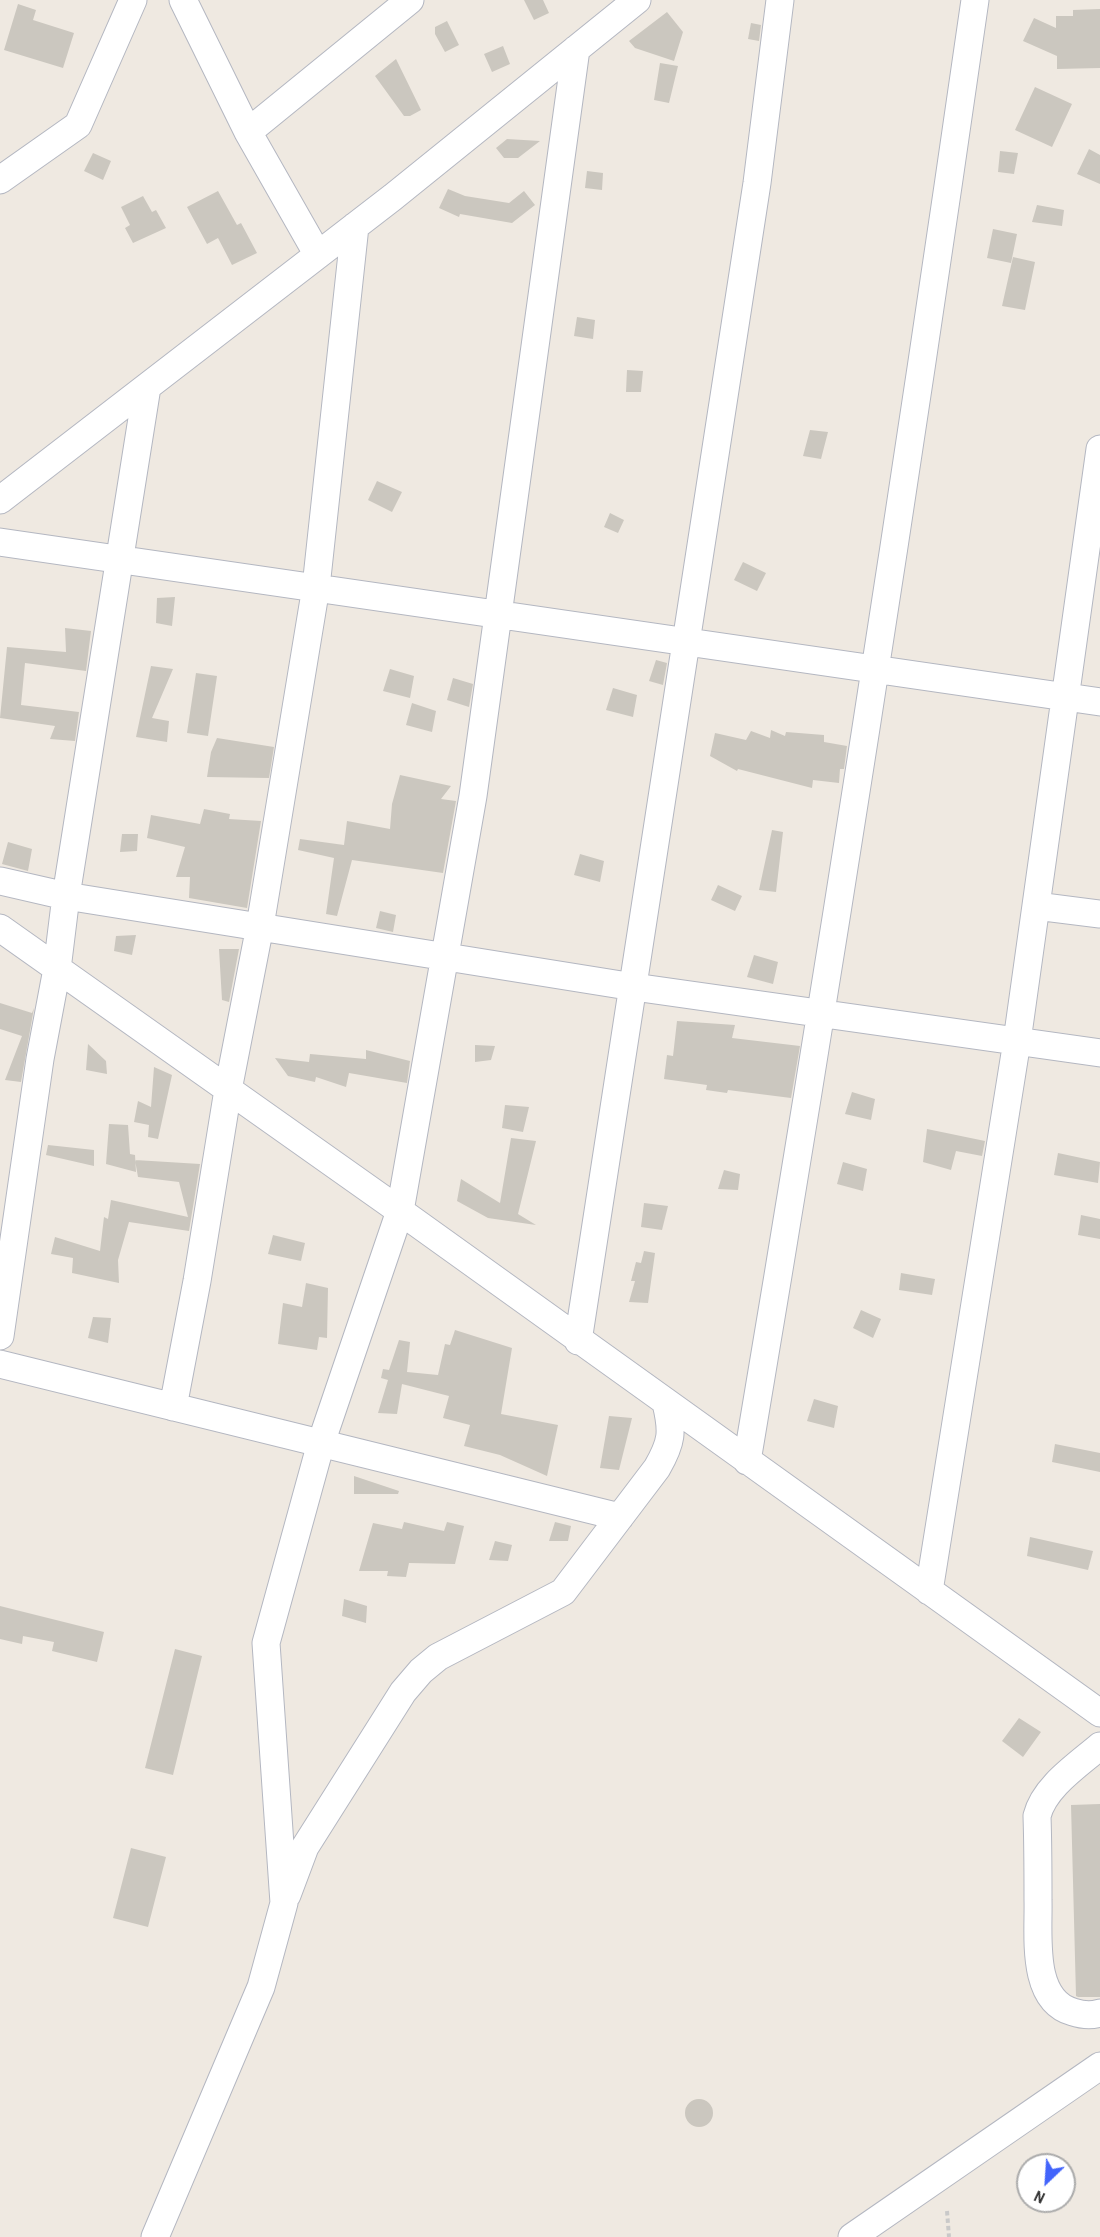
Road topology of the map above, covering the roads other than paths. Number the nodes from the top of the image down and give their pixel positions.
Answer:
1 (133, 0) edge
2 (183, 0) edge
3 (410, 0) edge
4 (637, 0) edge
5 (780, 0) edge
6 (975, 0) edge
7 (576, 49) junction
8 (248, 132) junction
9 (0, 180) edge
10 (355, 226) junction
11 (318, 255) junction
12 (147, 387) junction
13 (1100, 449) edge
14 (0, 500) edge
15 (0, 542) edge
16 (119, 559) junction
17 (316, 587) junction
18 (499, 614) junction
19 (686, 640) junction
20 (876, 668) junction
21 (1065, 697) junction
22 (1100, 702) edge
23 (0, 881) edge
24 (66, 896) junction
25 (1036, 906) junction
26 (1100, 914) edge
27 (260, 927) junction
28 (0, 928) edge
29 (446, 957) junction
30 (57, 969) junction
31 (633, 987) junction
32 (822, 1014) junction
33 (1017, 1041) junction
34 (1100, 1053) edge
35 (228, 1090) junction
36 (400, 1211) junction
37 (0, 1336) edge
38 (578, 1341) junction
39 (0, 1364) edge
40 (666, 1403) junction
41 (172, 1407) junction
42 (321, 1443) junction
43 (747, 1461) junction
44 (620, 1517) junction
45 (929, 1592) junction
46 (1100, 1713) edge
47 (1100, 1746) edge
48 (284, 1903) junction
49 (1100, 2013) edge
50 (1100, 2066) edge
51 (155, 2237) edge
52 (852, 2237) edge

1 - 9 street
2 - 8 street
3 - 8 street
4 - 7 street
5 - 19 street
6 - 20 street
7 - 10 street
7 - 18 street
8 - 11 street
10 - 11 street
10 - 17 street
11 - 12 street
12 - 14 street
12 - 16 street
13 - 21 street
15 - 16 street
16 - 17 street
16 - 24 street
17 - 18 street
17 - 27 street
18 - 19 street
18 - 29 street
19 - 20 street
19 - 31 street
20 - 21 street
20 - 32 street
21 - 22 street
21 - 25 street
23 - 24 street
24 - 27 street
24 - 30 street
25 - 26 street
25 - 33 street
27 - 29 street
27 - 35 street
28 - 30 street
29 - 31 street
29 - 36 street
30 - 35 street
30 - 37 street
31 - 32 street
31 - 38 street
32 - 33 street
32 - 43 street
33 - 34 street
33 - 45 street
35 - 36 street
35 - 41 street
36 - 38 street
36 - 42 street
38 - 40 street
39 - 41 street
40 - 43 street
40 - 44 street
41 - 42 street
42 - 44 street
42 - 48 street
43 - 45 street
44 - 48 street
45 - 46 street
47 - 49 street
48 - 51 street
50 - 52 street

